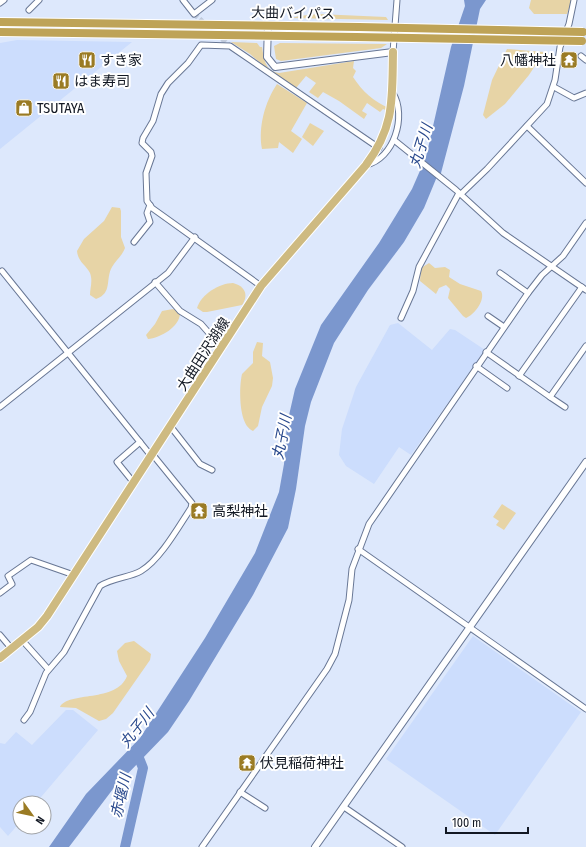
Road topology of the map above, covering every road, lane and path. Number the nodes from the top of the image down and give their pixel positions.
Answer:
1 (4, 0) edge
2 (40, 0) edge
3 (183, 0) edge
4 (212, 0) edge
5 (397, 0) edge
6 (574, 0) edge
7 (0, 2) edge
8 (28, 10) dead end
9 (0, 22) edge
10 (268, 26) junction
11 (0, 32) edge
12 (268, 36) junction
13 (584, 36) edge
14 (392, 52) junction
15 (581, 56) dead end
16 (586, 60) edge
17 (554, 87) junction
18 (392, 92) junction
19 (586, 93) edge
20 (527, 126) junction
21 (396, 142) junction
22 (379, 148) junction
23 (366, 165) junction
24 (586, 183) edge
25 (459, 192) junction
26 (150, 205) junction
27 (586, 223) edge
28 (195, 237) junction
29 (134, 242) dead end
30 (552, 266) junction
31 (2, 271) dead end
32 (500, 273) dead end
33 (155, 282) junction
34 (262, 286) junction
35 (584, 288) edge
36 (528, 293) junction
37 (488, 316) dead end
38 (401, 318) dead end
39 (504, 327) junction
40 (586, 346) edge
41 (222, 348) junction
42 (68, 352) junction
43 (486, 352) junction
44 (476, 366) junction
45 (519, 376) junction
46 (507, 388) dead end
47 (550, 397) junction
48 (0, 407) edge
49 (565, 407) dead end
50 (171, 427) junction
51 (140, 442) junction
52 (152, 456) junction
53 (586, 462) edge
54 (212, 470) dead end
55 (135, 483) junction
56 (358, 549) junction
57 (74, 575) junction
58 (0, 594) edge
59 (469, 628) junction
60 (0, 635) edge
61 (22, 640) junction
62 (12, 648) junction
63 (0, 658) edge
64 (48, 669) junction
65 (586, 709) edge
66 (24, 720) dead end
67 (240, 792) junction
68 (344, 807) junction
69 (265, 808) dead end
70 (202, 847) edge
71 (315, 847) edge
72 (402, 847) edge

1 - 7 street
2 - 8 street
3 - 4 street
5 - 14 street
6 - 17 street
9 - 10 highway, 大曲バイパス
10 - 12 street
10 - 13 highway, 大曲バイパス, bridge
11 - 12 highway, 大曲バイパス
12 - 13 highway, 大曲バイパス, bridge
12 - 14 street
14 - 18 main road, 大曲田沢湖線
15 - 16 street
17 - 19 street
17 - 20 street
18 - 21 street
18 - 22 main road, 大曲田沢湖線
20 - 24 street
20 - 25 street
21 - 23 street
21 - 25 street
22 - 23 main road, 大曲田沢湖線
22 - 26 street
23 - 34 main road, 大曲田沢湖線
25 - 30 street
25 - 38 street
26 - 28 street
26 - 29 street
27 - 30 street
28 - 33 street
28 - 34 street
30 - 35 street
30 - 36 street
31 - 42 street
32 - 36 street
33 - 41 street
33 - 42 street
34 - 41 main road, 大曲田沢湖線
35 - 45 street
36 - 39 street
37 - 39 street
39 - 43 street
40 - 47 street
41 - 50 main road, 大曲田沢湖線
42 - 48 street
42 - 51 street
43 - 44 street
43 - 45 street
44 - 46 street
44 - 56 street
45 - 47 street
47 - 49 street
50 - 52 main road, 大曲田沢湖線
50 - 54 street
51 - 52 street
51 - 55 street
52 - 55 main road, 大曲田沢湖線
52 - 64 street
53 - 59 street
55 - 57 main road, 大曲田沢湖線
56 - 59 street
56 - 67 street
57 - 58 street
57 - 61 main road, 大曲田沢湖線
59 - 65 street
59 - 68 street
60 - 62 street
61 - 62 main road, 大曲田沢湖線
61 - 64 street
62 - 63 main road, 大曲田沢湖線
64 - 66 street
67 - 69 street
67 - 70 street
68 - 71 street
68 - 72 street

